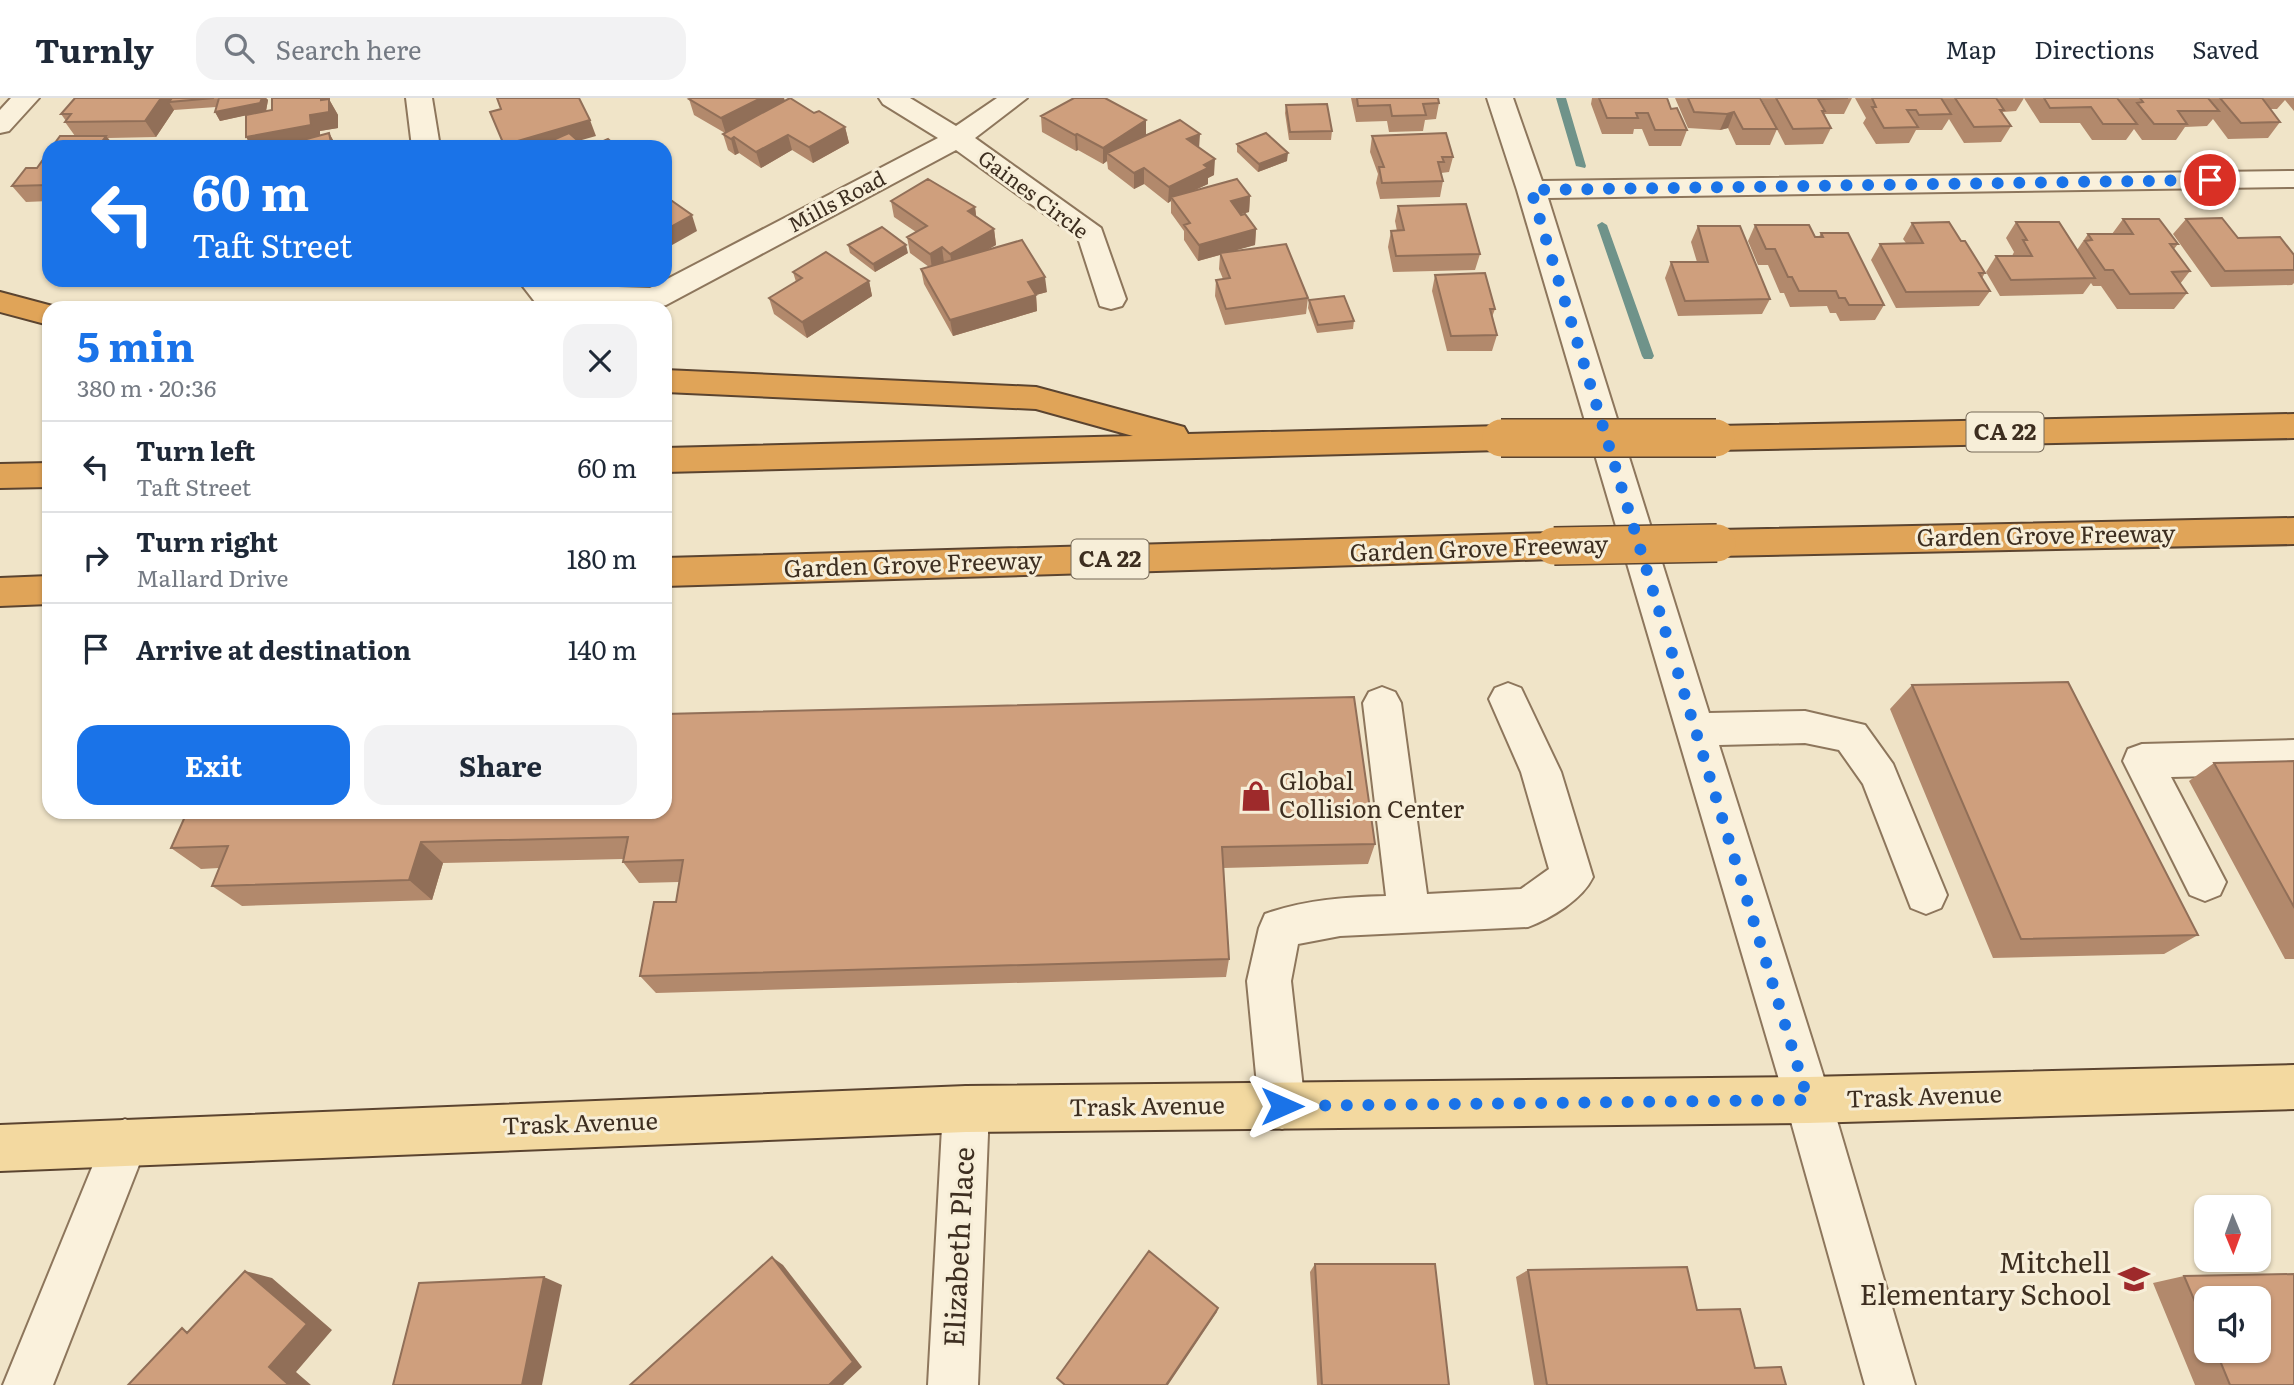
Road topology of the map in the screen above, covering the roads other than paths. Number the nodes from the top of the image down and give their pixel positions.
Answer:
1 (26, 98) edge
2 (419, 98) edge
3 (892, 98) edge
4 (1014, 98) edge
5 (1500, 98) edge
6 (0, 125) edge
7 (957, 138) junction
8 (425, 140) edge
9 (2294, 179) edge
10 (1531, 190) junction
11 (539, 287) edge
12 (1111, 299) dead end
13 (0, 302) edge
14 (42, 313) edge
15 (672, 382) edge
16 (2294, 426) edge
17 (1215, 446) junction
18 (672, 460) edge
19 (42, 475) edge
20 (0, 477) edge
21 (2294, 531) edge
22 (672, 572) edge
23 (42, 590) edge
24 (0, 592) edge
25 (1508, 699) dead end
26 (1382, 703) dead end
27 (1695, 730) junction
28 (2294, 757) edge
29 (2205, 882) dead end
30 (1926, 895) dead end
31 (1409, 914) junction
32 (2294, 1087) edge
33 (1808, 1100) junction
34 (1282, 1106) junction
35 (966, 1110) junction
36 (125, 1142) junction
37 (0, 1148) edge
38 (28, 1385) edge
39 (953, 1385) edge
40 (1891, 1385) edge

1 - 6 street
2 - 8 street
3 - 7 street, Gaines Circle
4 - 7 street, Mills Road
5 - 10 street
7 - 11 street, Mills Road
7 - 12 street, Gaines Circle
9 - 10 street
10 - 27 street
13 - 14 highway
15 - 17 highway
16 - 17 highway, CA 22, bridge
17 - 18 highway, CA 22
19 - 20 highway
21 - 22 highway, Garden Grove Freeway / CA 22, bridge
23 - 24 highway
25 - 31 street
26 - 31 street
27 - 30 street
27 - 33 street
28 - 29 street
31 - 34 street
32 - 33 main road, Trask Avenue
33 - 34 main road, Trask Avenue
33 - 40 street
34 - 35 main road, Trask Avenue
35 - 36 main road, Trask Avenue
35 - 39 street, Elizabeth Place
36 - 37 main road, Trask Avenue
36 - 38 street

